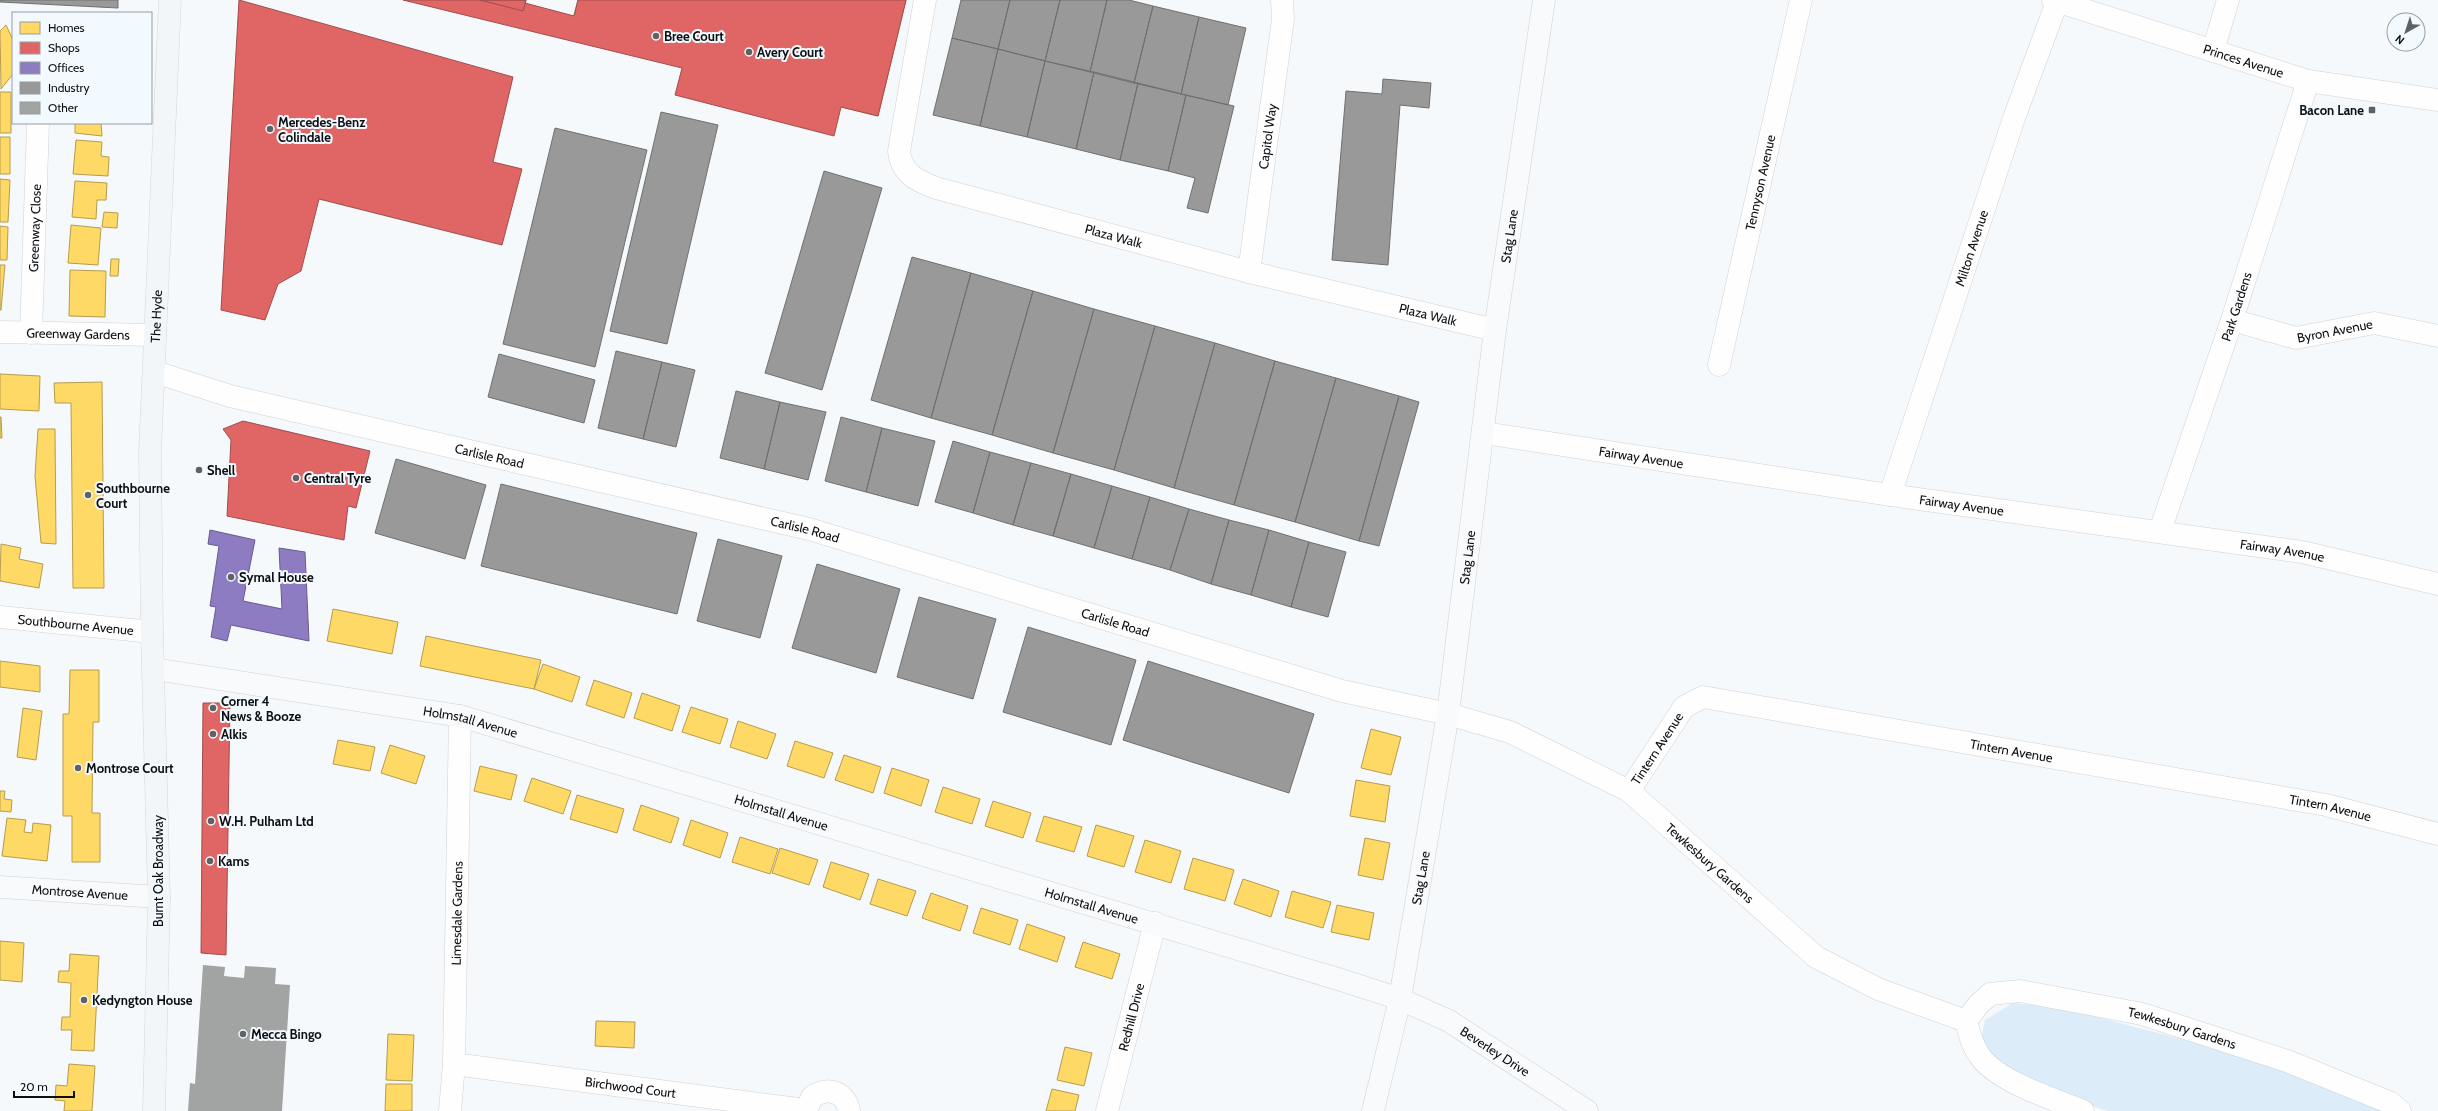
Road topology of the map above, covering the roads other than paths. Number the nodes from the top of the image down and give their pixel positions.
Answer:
1 (170, 0) edge
2 (925, 0) edge
3 (1282, 0) edge
4 (1544, 0) edge
5 (1801, 0) edge
6 (2228, 0) edge
7 (2055, 1) edge
8 (2213, 51) junction
9 (2308, 81) junction
10 (2438, 100) edge
11 (38, 124) edge
12 (1249, 272) junction
13 (2232, 320) junction
14 (1495, 330) junction
15 (0, 332) edge
16 (31, 333) junction
17 (155, 336) junction
18 (2438, 336) edge
19 (1719, 366) dead end
20 (155, 372) junction
21 (1484, 433) junction
22 (1890, 495) junction
23 (2160, 531) junction
24 (2438, 584) edge
25 (0, 617) edge
26 (152, 632) junction
27 (154, 669) junction
28 (1448, 714) junction
29 (460, 716) junction
30 (1629, 791) junction
31 (2438, 834) edge
32 (0, 887) edge
33 (159, 897) junction
34 (1155, 923) junction
35 (1400, 999) junction
36 (1966, 1021) junction
37 (454, 1064) junction
38 (806, 1110) edge
39 (154, 1111) edge
40 (450, 1111) edge
41 (849, 1111) edge
42 (1107, 1111) edge
43 (1373, 1111) edge
44 (1587, 1111) edge
45 (2083, 1111) edge
46 (2400, 1111) edge

1 - 17 main road, The Hyde
2 - 12 street, Plaza Walk
3 - 12 street, Capitol Way
4 - 14 street, Stag Lane
5 - 19 street, Tennyson Avenue
6 - 8 street
7 - 8 street, Princes Avenue
7 - 22 street, Milton Avenue
8 - 9 street, Princes Avenue
9 - 10 street, Princes Avenue
9 - 13 street, Park Gardens
11 - 16 street, Greenway Close
12 - 14 street, Plaza Walk
13 - 18 street, Byron Avenue
13 - 23 street, Park Gardens
14 - 21 street, Stag Lane
15 - 16 street, Greenway Gardens
16 - 17 street, Greenway Gardens
17 - 20 main road, The Hyde
20 - 26 main road, The Hyde
20 - 28 street, Carlisle Road
21 - 22 street, Fairway Avenue
21 - 28 street, Stag Lane
22 - 23 street, Fairway Avenue
23 - 24 street, Fairway Avenue
25 - 26 street, Southbourne Avenue
26 - 27 main road, Burnt Oak Broadway
27 - 29 street, Holmstall Avenue
27 - 33 main road, Burnt Oak Broadway
28 - 30 street, Tewkesbury Gardens
28 - 35 street, Stag Lane
29 - 34 street, Holmstall Avenue
29 - 37 street, Limesdale Gardens
30 - 31 street, Tintern Avenue
30 - 36 street, Tewkesbury Gardens
32 - 33 street, Montrose Avenue
33 - 39 main road, Burnt Oak Broadway
34 - 35 street, Holmstall Avenue
34 - 42 street, Redhill Drive
35 - 43 street, Stag Lane
35 - 44 street, Beverley Drive
36 - 45 street
36 - 46 street, Tewkesbury Gardens
37 - 38 street, Birchwood Court
37 - 40 street, Limesdale Gardens
38 - 41 street, Birchwood Court

